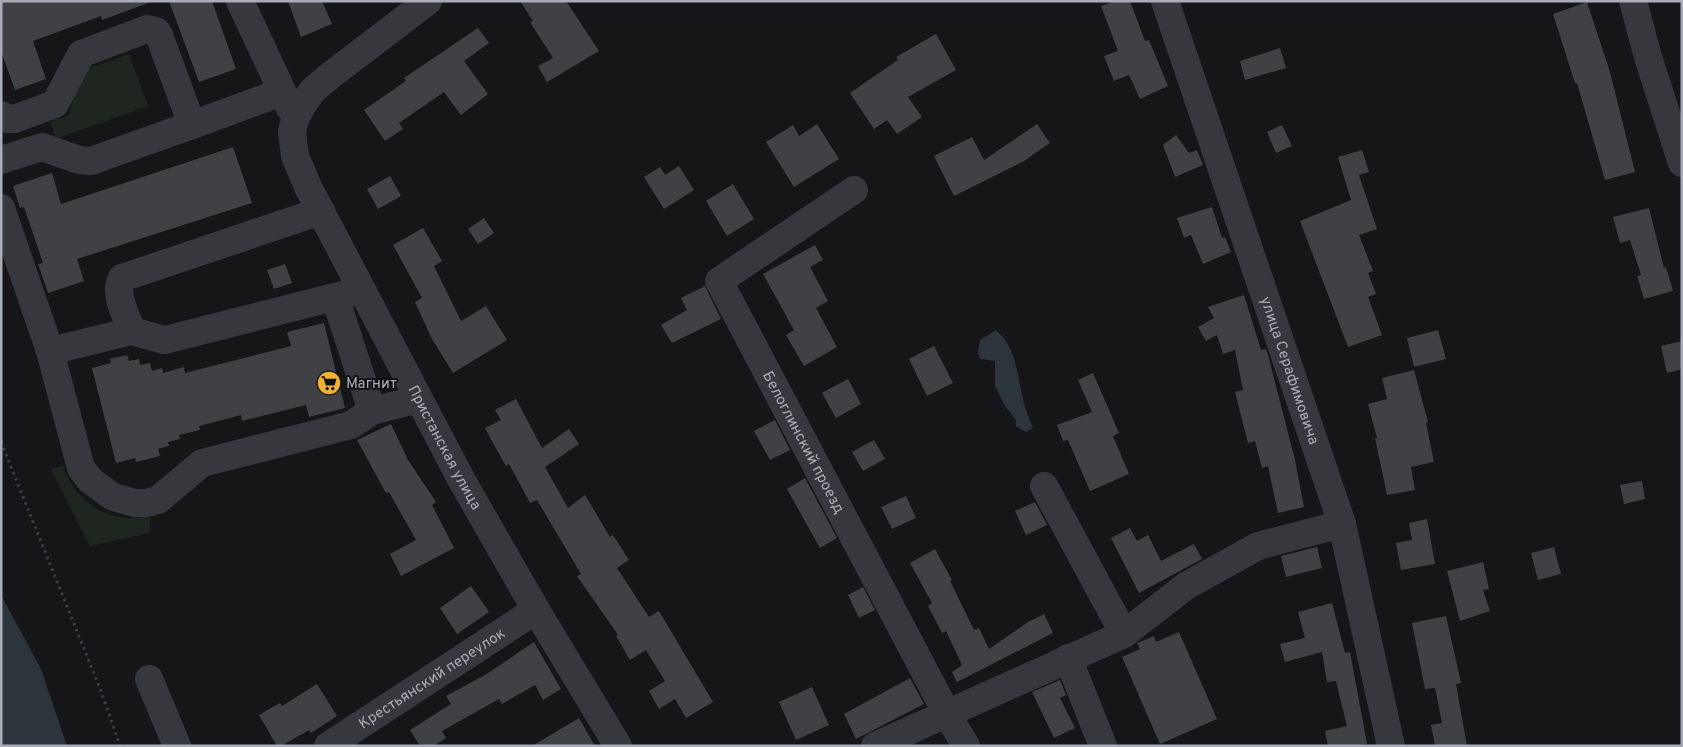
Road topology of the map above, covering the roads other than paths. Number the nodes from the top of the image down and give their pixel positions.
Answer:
1 (240, 1) edge
2 (428, 1) edge
3 (1165, 1) edge
4 (1633, 1) edge
5 (282, 92) junction
6 (1, 115) edge
7 (295, 119) junction
8 (192, 125) junction
9 (1, 160) edge
10 (1682, 164) edge
11 (854, 190) dead end
12 (1, 208) edge
13 (321, 211) junction
14 (362, 290) junction
15 (335, 297) junction
16 (132, 331) junction
17 (50, 352) junction
18 (419, 400) junction
19 (372, 411) junction
20 (1044, 486) dead end
21 (1342, 524) junction
22 (536, 610) junction
23 (1124, 634) junction
24 (1068, 658) junction
25 (149, 679) dead end
26 (946, 712) junction
27 (177, 746) edge
28 (328, 746) edge
29 (618, 746) edge
30 (875, 746) edge
31 (966, 746) edge
32 (1103, 746) edge
33 (1391, 746) edge

1 - 5 street, Пристанская улица
2 - 7 street
3 - 21 street, улица Серафимовича
4 - 10 street
5 - 7 street, Пристанская улица
5 - 8 street
6 - 8 street
7 - 13 street, Пристанская улица
8 - 9 street
11 - 26 street, Белоглинский проезд
12 - 17 street
13 - 14 street, Пристанская улица
13 - 16 street
14 - 15 street
14 - 18 street, Пристанская улица
15 - 16 street
15 - 19 street
16 - 17 street
17 - 19 street
18 - 19 street
18 - 22 street, Пристанская улица
20 - 23 street
21 - 23 street
21 - 33 street, улица Серафимовича
22 - 28 street, Крестьянский переулок
22 - 29 street, Пристанская улица
23 - 24 street
24 - 26 street
24 - 32 street
25 - 27 street
26 - 30 street
26 - 31 street, Белоглинский проезд

